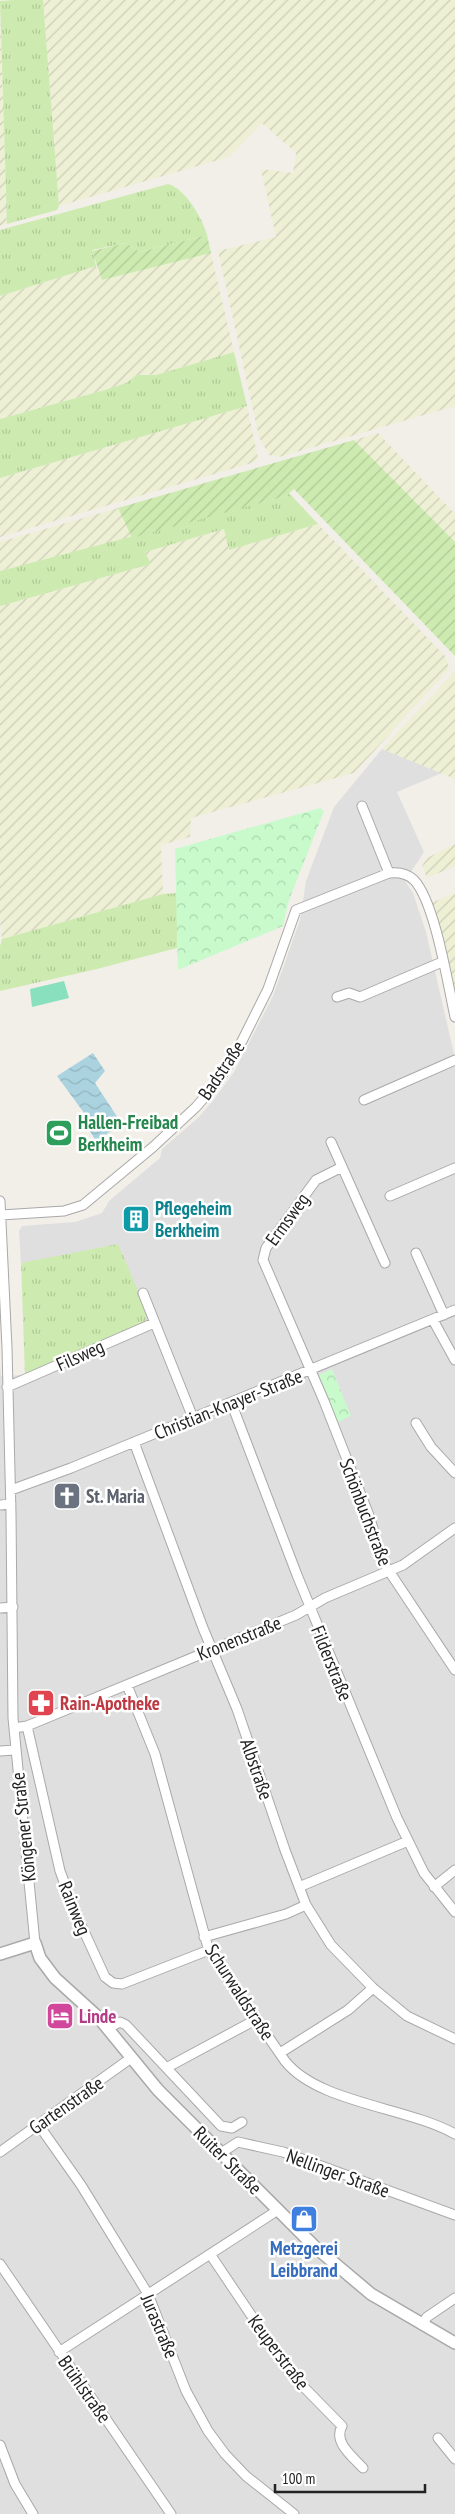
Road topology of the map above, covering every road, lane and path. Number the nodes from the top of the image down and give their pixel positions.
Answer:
1 (362, 806) dead end
2 (389, 873) junction
3 (442, 962) junction
4 (337, 997) dead end
5 (455, 1017) edge
6 (455, 1060) edge
7 (364, 1100) dead end
8 (331, 1142) dead end
9 (342, 1167) junction
10 (455, 1168) edge
11 (390, 1196) dead end
12 (0, 1201) edge
13 (1, 1215) edge
14 (416, 1253) dead end
15 (385, 1263) dead end
16 (143, 1294) dead end
17 (455, 1310) edge
18 (444, 1315) junction
19 (433, 1320) junction
20 (154, 1323) junction
21 (455, 1360) edge
22 (310, 1370) junction
23 (7, 1387) junction
24 (232, 1402) junction
25 (4, 1405) edge
26 (194, 1418) junction
27 (416, 1423) dead end
28 (134, 1442) junction
29 (455, 1473) edge
30 (10, 1490) junction
31 (11, 1504) junction
32 (0, 1505) edge
33 (455, 1528) edge
34 (389, 1572) junction
35 (13, 1607) junction
36 (310, 1607) junction
37 (0, 1608) edge
38 (213, 1648) junction
39 (454, 1665) edge
40 (127, 1684) junction
41 (27, 1726) junction
42 (14, 1728) junction
43 (15, 1750) junction
44 (0, 1751) edge
45 (408, 1841) junction
46 (455, 1870) edge
47 (299, 1887) junction
48 (434, 1887) junction
49 (306, 1905) junction
50 (455, 1912) edge
51 (204, 1937) junction
52 (35, 1943) junction
53 (209, 1950) junction
54 (0, 1954) edge
55 (373, 1988) junction
56 (257, 2019) junction
57 (108, 2028) junction
58 (455, 2040) edge
59 (280, 2053) junction
60 (131, 2058) junction
61 (168, 2067) junction
62 (242, 2122) dead end
63 (38, 2124) junction
64 (455, 2134) edge
65 (0, 2152) edge
66 (221, 2153) junction
67 (278, 2210) junction
68 (455, 2215) edge
69 (210, 2254) junction
70 (0, 2264) edge
71 (148, 2294) junction
72 (455, 2298) edge
73 (422, 2325) junction
74 (455, 2343) edge
75 (59, 2352) junction
76 (438, 2438) dead end
77 (0, 2446) edge
78 (455, 2459) edge
79 (362, 2468) dead end
80 (33, 2514) edge
81 (171, 2514) edge
82 (294, 2514) edge

1 - 2 street
2 - 3 street
2 - 13 street, Badstraße
3 - 4 street
3 - 5 street
6 - 7 street
8 - 9 street
9 - 15 street
9 - 22 street, Ermsweg
10 - 11 street
12 - 13 street, Köngener Straße
13 - 23 street, Köngener Straße
14 - 18 street
16 - 20 street
17 - 18 street, Christian-Knayer-Straße
18 - 19 street, Christian-Knayer-Straße
19 - 21 street
19 - 22 street, Christian-Knayer-Straße
20 - 23 street, Filsweg
20 - 26 street
22 - 24 street, Christian-Knayer-Straße
22 - 34 street, Schönbuchstraße
23 - 25 street, Köngener Straße
24 - 26 street, Christian-Knayer-Straße
24 - 36 street, Filderstraße
25 - 30 street, Köngener Straße
26 - 28 street, Christian-Knayer-Straße
27 - 29 street
28 - 30 street, Christian-Knayer-Straße
28 - 38 street, Albstraße
30 - 31 street, Köngener Straße
31 - 32 street
31 - 35 street, Köngener Straße
33 - 34 street, Kronenstraße
34 - 36 street, Kronenstraße
34 - 39 street, Schönbuchstraße
35 - 37 street
35 - 42 street, Köngener Straße
36 - 38 street, Kronenstraße
36 - 45 street, Filderstraße
38 - 40 street, Kronenstraße
38 - 47 street, Albstraße
40 - 41 street, Kronenstraße
40 - 51 street, Schurwaldstraße
41 - 42 street, Kronenstraße
41 - 53 street, Rainweg
42 - 43 street, Köngener Straße
43 - 44 street
43 - 52 street, Köngener Straße
45 - 47 street
45 - 48 street, Filderstraße
46 - 48 street
47 - 49 street, Albstraße
48 - 50 street, Filderstraße
49 - 51 street
49 - 55 street, Albstraße
51 - 53 street, Schurwaldstraße
52 - 54 street
52 - 57 street, Ruiter Straße
53 - 56 street, Schurwaldstraße
55 - 58 street, Albstraße
55 - 59 street
56 - 59 street, Schurwaldstraße
56 - 61 street
57 - 60 street, Ruiter Straße
57 - 61 street
59 - 64 street, Schurwaldstraße
60 - 63 street, Gartenstraße
60 - 66 street, Ruiter Straße
61 - 62 street
63 - 65 street, Gartenstraße
63 - 71 street, Jurastraße
66 - 67 street, Ruiter Straße
66 - 68 street, Nellinger Straße
67 - 69 street
67 - 73 street, Ruiter Straße
69 - 71 street
69 - 79 street, Keuperstraße
70 - 75 street, Brühlstraße
71 - 75 street
71 - 82 street, Jurastraße
72 - 73 street
73 - 74 street, Ruiter Straße
75 - 81 street, Brühlstraße
76 - 78 street
77 - 80 street

